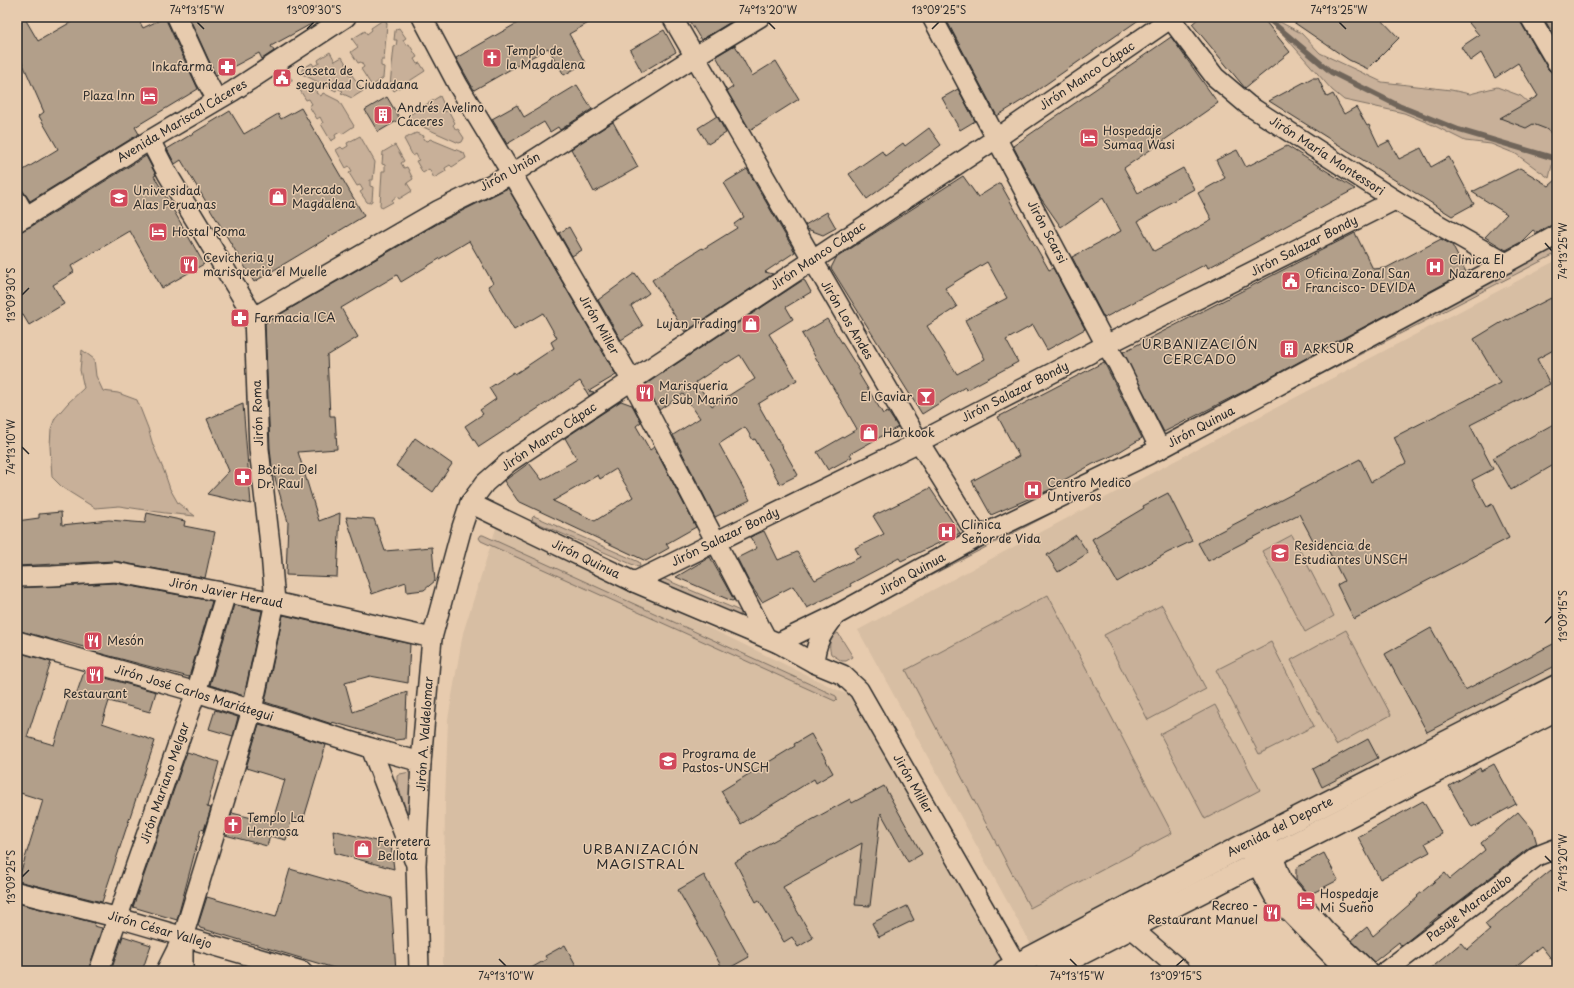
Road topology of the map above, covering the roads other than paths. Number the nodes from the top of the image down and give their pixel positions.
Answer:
1 (177, 17) edge
2 (346, 17) edge
3 (422, 17) edge
4 (672, 17) edge
5 (760, 17) edge
6 (932, 17) edge
7 (1530, 17) edge
8 (1172, 18) edge
9 (694, 57) junction
10 (1557, 63) edge
11 (217, 100) junction
12 (997, 138) junction
13 (150, 140) junction
14 (512, 174) junction
15 (1395, 200) junction
16 (20, 213) edge
17 (1557, 235) edge
18 (812, 260) junction
19 (1506, 264) junction
20 (254, 317) junction
21 (1106, 344) junction
22 (632, 381) junction
23 (919, 442) junction
24 (1160, 449) junction
25 (470, 503) junction
26 (978, 537) junction
27 (715, 542) junction
28 (17, 577) edge
29 (634, 582) junction
30 (226, 593) junction
31 (275, 602) junction
32 (836, 615) junction
33 (432, 638) junction
34 (17, 641) edge
35 (772, 641) junction
36 (814, 663) junction
37 (1557, 686) edge
38 (196, 692) junction
39 (252, 710) junction
40 (1557, 710) edge
41 (370, 748) junction
42 (421, 762) junction
43 (1254, 840) junction
44 (1556, 847) edge
45 (1265, 860) junction
46 (416, 865) junction
47 (17, 892) edge
48 (1115, 914) junction
49 (119, 918) junction
50 (1132, 928) junction
51 (183, 938) junction
52 (1014, 969) edge
53 (99, 971) edge
54 (166, 971) edge
55 (183, 971) edge
56 (302, 971) edge
57 (419, 971) edge
58 (1047, 971) edge
59 (1182, 971) edge
60 (1347, 971) edge
61 (1368, 971) edge
62 (1386, 971) edge

1 - 11 street
2 - 11 street, Avenida Mariscal Cáceres
3 - 14 street, Jirón Miller
4 - 9 street, Jirón Los Andes
5 - 9 street, Jirón Unión
6 - 12 street, Jirón Scarsi
7 - 10 street
8 - 12 street, Jirón Manco Cápac
8 - 15 street, Jirón María Montessori
9 - 14 street, Jirón Unión
9 - 18 street, Jirón Los Andes
11 - 13 street, Avenida Mariscal Cáceres
12 - 18 street, Jirón Manco Cápac
12 - 21 street, Jirón Scarsi
13 - 16 street, Avenida Mariscal Cáceres
13 - 20 street, Jirón Roma
14 - 20 street, Jirón Unión
14 - 22 street, Jirón Miller
15 - 19 street, Jirón María Montessori
15 - 21 street, Jirón Salazar Bondy
17 - 19 street, Jirón Quinua
18 - 22 street, Jirón Manco Cápac
18 - 23 street, Jirón Los Andes
19 - 24 street, Jirón Quinua
20 - 31 street, Jirón Roma
21 - 23 street, Jirón Salazar Bondy
21 - 24 street, Jirón Scarsi
22 - 25 street, Jirón Manco Cápac
22 - 27 street, Jirón Miller
23 - 26 street, Jirón Los Andes
23 - 27 street, Jirón Salazar Bondy
24 - 26 street, Jirón Quinua
25 - 29 street, Jirón Quinua
25 - 33 street, Jirón A. Valdelomar
26 - 32 street, Jirón Quinua
27 - 29 street, Jirón Salazar Bondy
27 - 35 street, Jirón Miller
28 - 30 street, Jirón Javier Heraud
29 - 35 street, Jirón Quinua
30 - 31 street, Jirón Javier Heraud
30 - 38 street, Jirón Mariano Melgar
31 - 33 street, Jirón Javier Heraud
31 - 39 street, Jirón Roma
32 - 35 street, Jirón Quinua
32 - 36 street
33 - 42 street, Jirón A. Valdelomar
34 - 38 street, Jirón José Carlos Mariátegui
35 - 36 street, Jirón Miller
36 - 52 street, Jirón Miller
37 - 43 street, Avenida del Deporte
38 - 39 street, Jirón José Carlos Mariátegui
38 - 49 street, Jirón Mariano Melgar
39 - 41 street, Jirón José Carlos Mariátegui
39 - 51 street, Jirón Roma
40 - 45 street, Avenida del Deporte
41 - 42 street, Jirón José Carlos Mariátegui
41 - 46 street
42 - 46 street, Jirón A. Valdelomar
43 - 45 street
43 - 48 street, Avenida del Deporte
44 - 62 street, Pasaje Maracaibo
45 - 50 street, Avenida del Deporte
45 - 60 street
45 - 61 street
46 - 57 street, Jirón A. Valdelomar
47 - 49 street, Jirón César Vallejo
48 - 50 street
48 - 52 street, Avenida del Deporte
49 - 51 street, Jirón César Vallejo
49 - 53 street, Jirón Mariano Melgar
50 - 58 street, Avenida del Deporte
50 - 59 street
51 - 54 street
51 - 55 street
51 - 56 street, Jirón César Vallejo

